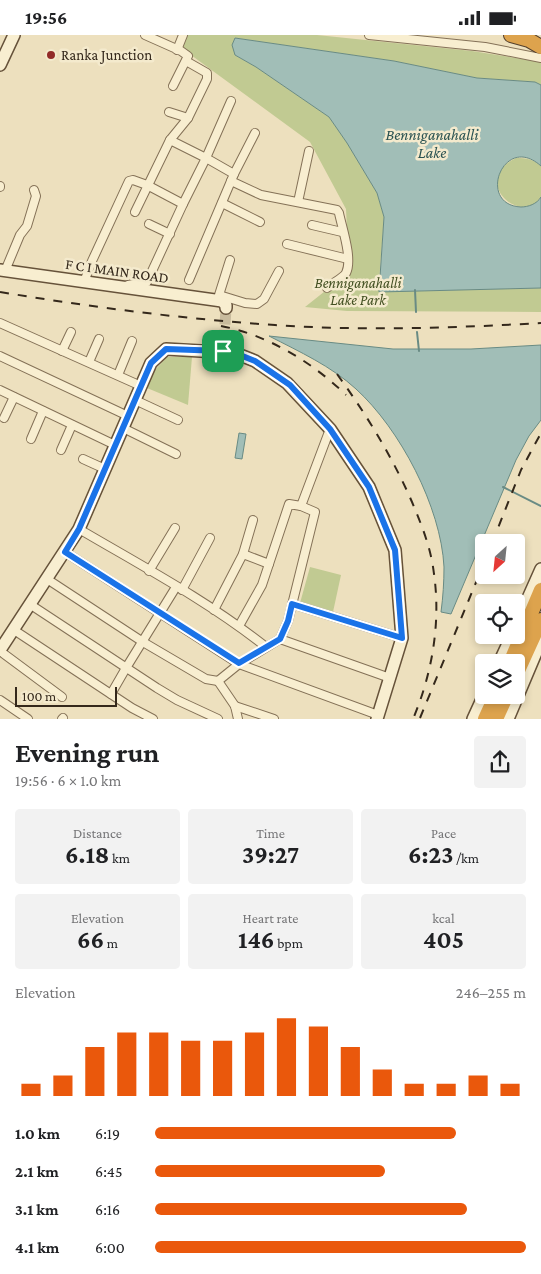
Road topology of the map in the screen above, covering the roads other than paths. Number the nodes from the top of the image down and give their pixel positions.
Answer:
1 (14, 35) edge
2 (145, 35) edge
3 (183, 35) edge
4 (369, 35) edge
5 (511, 35) edge
6 (541, 47) edge
7 (177, 50) junction
8 (541, 58) edge
9 (186, 61) junction
10 (0, 65) edge
11 (173, 86) dead end
12 (231, 101) dead end
13 (169, 113) dead end
14 (188, 118) junction
15 (255, 133) dead end
16 (170, 140) junction
17 (309, 151) dead end
18 (206, 158) junction
19 (233, 178) junction
20 (148, 185) junction
21 (34, 191) dead end
22 (298, 202) junction
23 (222, 203) junction
24 (183, 204) junction
25 (135, 212) dead end
26 (260, 222) dead end
27 (149, 223) dead end
28 (312, 225) dead end
29 (342, 232) junction
30 (170, 234) junction
31 (287, 244) dead end
32 (348, 259) junction
33 (230, 260) dead end
34 (2, 270) edge
35 (279, 271) dead end
36 (189, 280) dead end
37 (84, 282) junction
38 (119, 286) junction
39 (328, 289) dead end
40 (229, 304) junction
41 (0, 323) edge
42 (71, 332) dead end
43 (99, 339) dead end
44 (132, 341) dead end
45 (62, 351) junction
46 (0, 357) edge
47 (89, 362) junction
48 (118, 375) junction
49 (141, 386) junction
50 (0, 391) edge
51 (14, 397) junction
52 (135, 400) junction
53 (43, 411) junction
54 (128, 417) junction
55 (4, 418) dead end
56 (178, 420) dead end
57 (72, 425) junction
58 (122, 428) junction
59 (330, 429) junction
60 (31, 439) dead end
61 (115, 445) junction
62 (61, 450) dead end
63 (176, 454) dead end
64 (83, 459) dead end
65 (105, 469) junction
66 (301, 506) junction
67 (253, 520) dead end
68 (79, 529) junction
69 (175, 529) dead end
70 (210, 538) dead end
71 (65, 552) junction
72 (242, 554) junction
73 (269, 564) junction
74 (541, 569) edge
75 (149, 571) junction
76 (47, 579) junction
77 (179, 589) junction
78 (541, 590) edge
79 (292, 604) junction
80 (31, 605) junction
81 (214, 610) junction
82 (160, 614) junction
83 (541, 620) edge
84 (239, 626) junction
85 (14, 630) junction
86 (526, 633) edge
87 (402, 638) junction
88 (280, 639) junction
89 (143, 642) junction
90 (266, 647) junction
91 (0, 651) edge
92 (507, 654) edge
93 (515, 654) edge
94 (521, 654) edge
95 (239, 663) junction
96 (126, 667) junction
97 (390, 678) junction
98 (218, 681) junction
99 (111, 694) junction
100 (62, 697) dead end
101 (0, 700) edge
102 (480, 704) edge
103 (492, 704) edge
104 (503, 704) edge
105 (235, 706) junction
106 (143, 717) edge
107 (377, 717) edge
108 (28, 719) edge
109 (154, 719) edge
110 (218, 719) edge
111 (238, 719) edge
112 (274, 719) edge
113 (473, 719) edge
114 (485, 719) edge
115 (496, 719) edge
116 (508, 719) edge

1 - 10 street
2 - 7 street
3 - 7 street
4 - 8 street
5 - 6 highway
7 - 9 street
9 - 11 street
9 - 14 street
12 - 18 street
13 - 14 street
14 - 16 street
15 - 19 street
16 - 18 street
16 - 20 street
17 - 22 street
18 - 19 street
18 - 24 street
19 - 22 street
19 - 23 street
20 - 24 street
20 - 25 street
20 - 37 street
21 - 34 street
22 - 29 street
23 - 26 street
23 - 36 street
24 - 30 street
27 - 30 street
28 - 29 street
29 - 32 street
30 - 38 street
31 - 32 street
32 - 39 street
33 - 40 street
34 - 37 street, F C I MAIN ROAD
35 - 40 street
37 - 38 street, F C I MAIN ROAD
38 - 40 street, F C I MAIN ROAD
41 - 45 street
42 - 45 street
43 - 47 street
44 - 48 street
45 - 47 street
46 - 54 street
47 - 48 street
48 - 49 street
49 - 52 street
49 - 59 street
50 - 51 street
51 - 53 street
51 - 55 street
52 - 54 street
52 - 56 street
53 - 57 street
53 - 60 street
54 - 58 street
57 - 61 street
57 - 62 street
58 - 61 street
58 - 63 street
59 - 66 street
59 - 87 street
61 - 65 street
64 - 65 street
65 - 68 street
66 - 73 street
66 - 79 street
67 - 72 street
68 - 71 street
68 - 75 street
69 - 75 street
70 - 77 street
71 - 76 street
71 - 82 street
72 - 73 street
72 - 81 street
73 - 84 street
74 - 86 street
75 - 77 street
76 - 80 street
76 - 89 street
77 - 81 street
77 - 82 street
78 - 86 highway
79 - 87 street
79 - 88 street
80 - 85 street
80 - 96 street
81 - 84 street
82 - 89 street
82 - 95 street
83 - 86 highway
84 - 90 street
85 - 91 street
85 - 99 street
86 - 92 street
86 - 93 highway
86 - 94 highway
86 - 116 street
87 - 97 street
88 - 90 street
88 - 97 street
89 - 96 street
89 - 98 street
90 - 95 street
91 - 100 street
95 - 98 street
95 - 107 street
96 - 99 street
96 - 110 street
97 - 107 street
98 - 105 street
99 - 106 street
101 - 108 street
102 - 113 street
103 - 114 highway
104 - 115 highway
105 - 111 street
105 - 112 street
106 - 109 street

